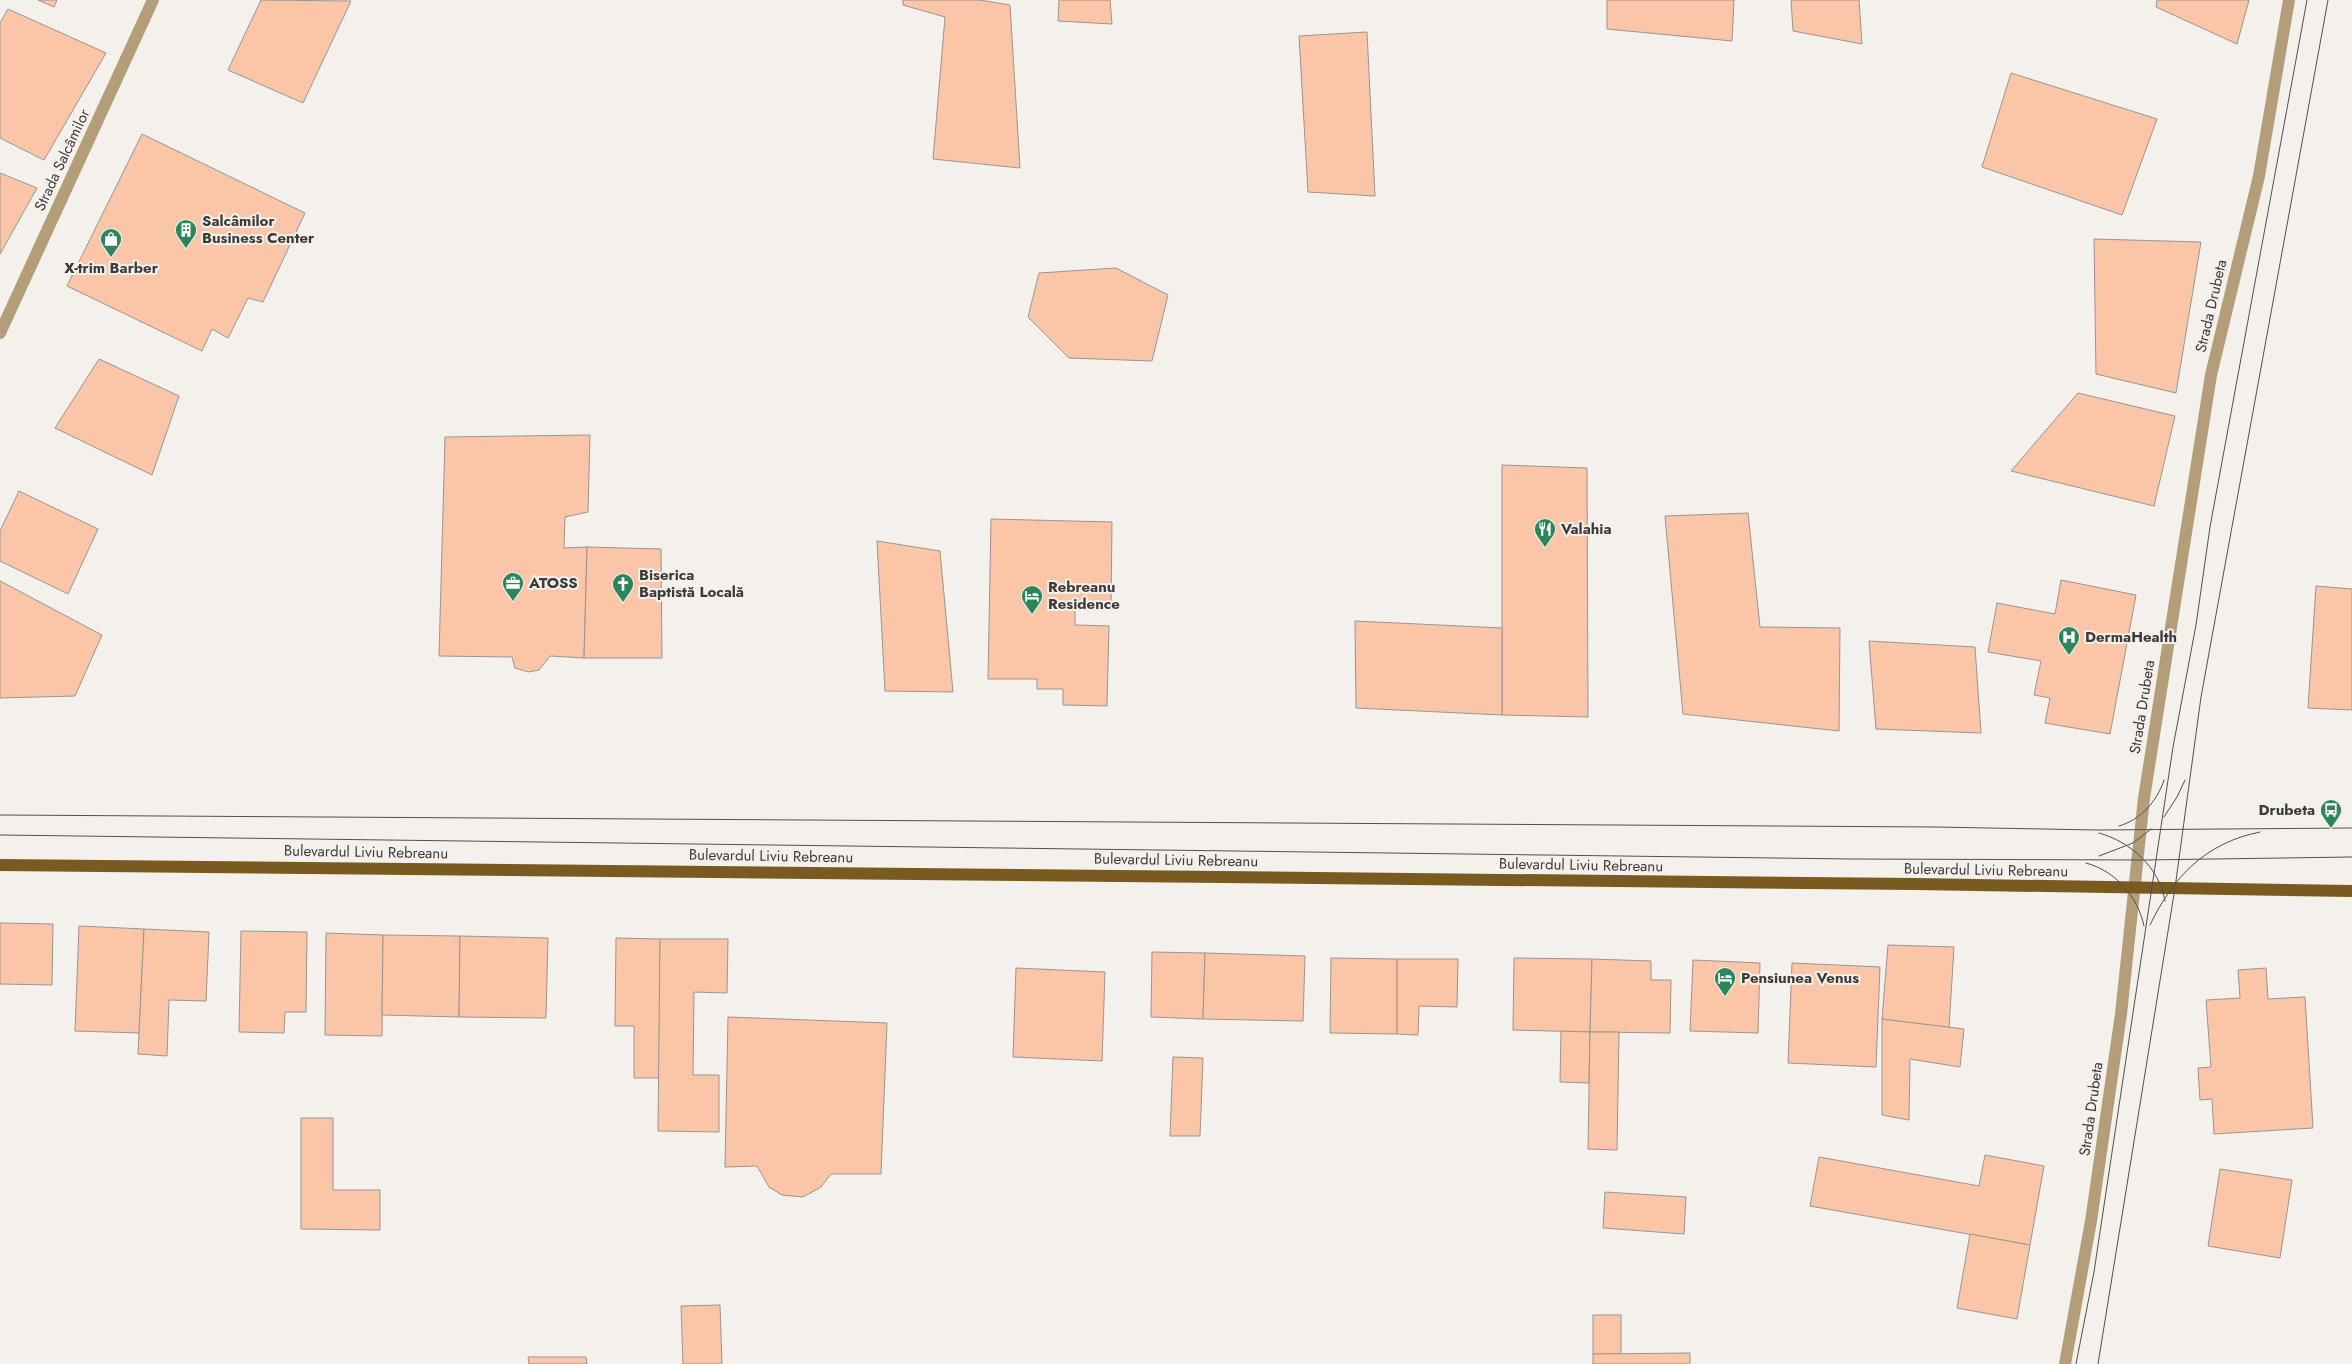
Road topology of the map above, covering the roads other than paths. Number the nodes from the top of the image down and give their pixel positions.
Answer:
1 (153, 0) edge
2 (2289, 0) edge
3 (0, 333) edge
4 (0, 865) edge
5 (2134, 888) junction
6 (2352, 891) edge
7 (2065, 1364) edge

1 - 3 street, Strada Salcâmilor
2 - 5 street, Strada Drubeta
4 - 5 main road, Bulevardul Liviu Rebreanu
5 - 6 main road, Bulevardul Liviu Rebreanu
5 - 7 street, Strada Drubeta

